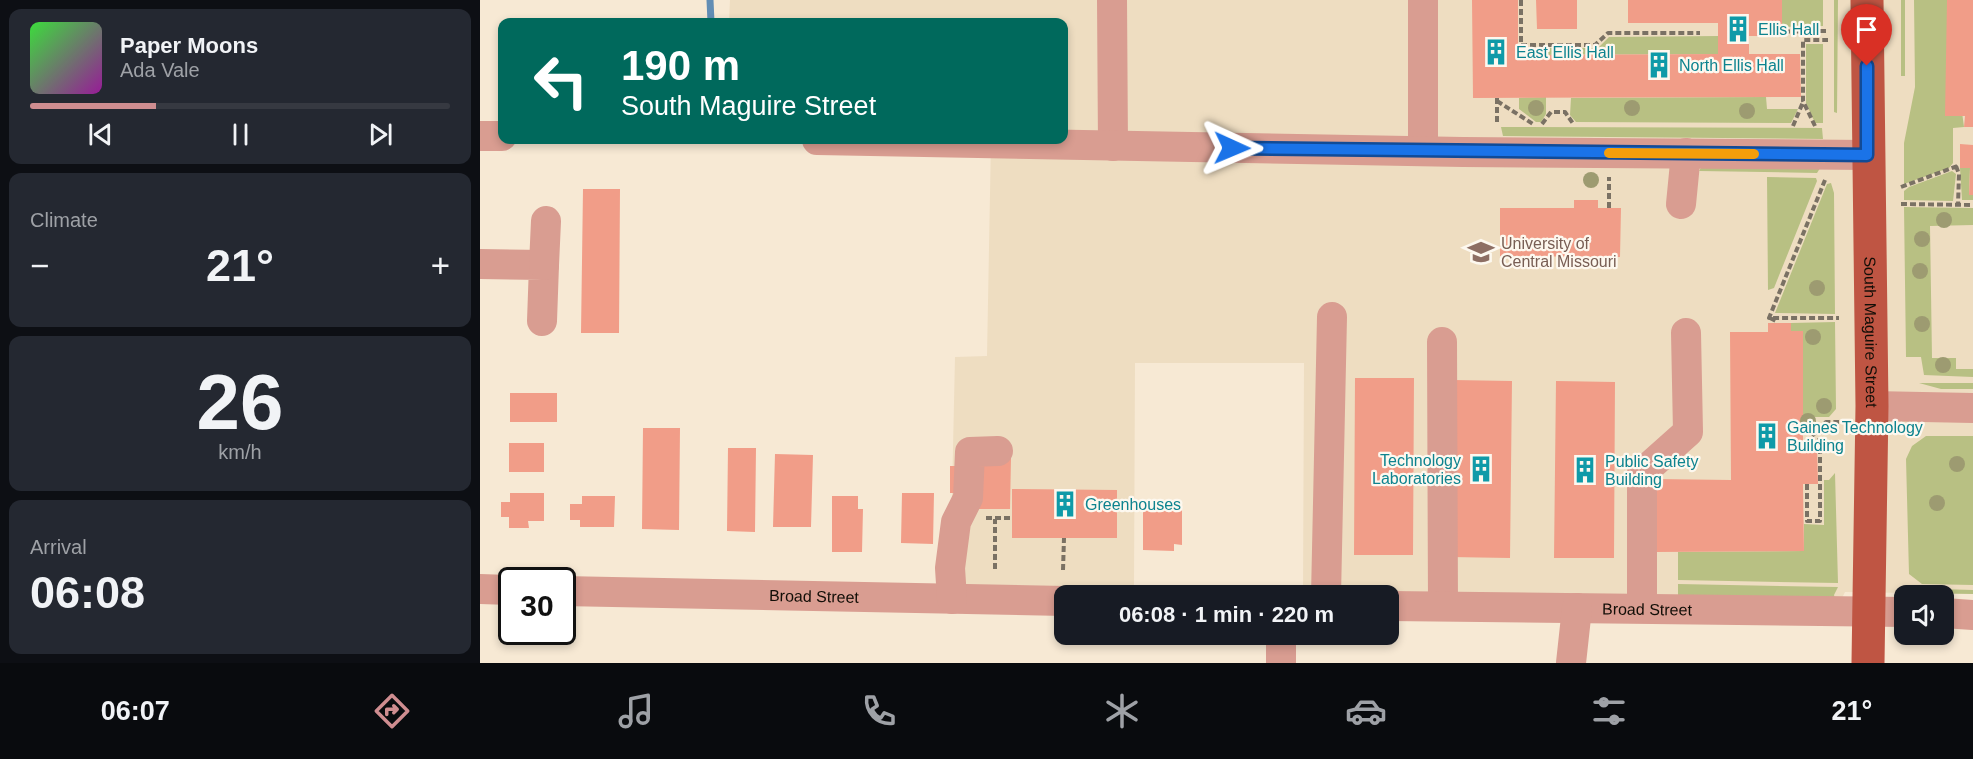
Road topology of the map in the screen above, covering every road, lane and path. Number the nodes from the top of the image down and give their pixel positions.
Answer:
1 (1113, 0) edge
2 (1423, 0) edge
3 (1521, 0) edge
4 (1867, 0) edge
5 (1828, 31) dead end
6 (1757, 32) dead end
7 (1700, 33) dead end
8 (1828, 40) dead end
9 (1803, 101) junction
10 (1497, 124) dead end
11 (1533, 124) dead end
12 (1542, 124) dead end
13 (1574, 125) dead end
14 (1793, 126) dead end
15 (1815, 126) dead end
16 (480, 136) edge
17 (498, 136) edge
18 (1068, 144) edge
19 (1113, 146) junction
20 (1423, 151) junction
21 (1686, 153) junction
22 (1867, 155) junction
23 (1609, 173) dead end
24 (1825, 179) dead end
25 (1901, 188) dead end
26 (1681, 204) dead end
27 (1901, 204) dead end
28 (1958, 205) junction
29 (1973, 205) edge
30 (1609, 208) dead end
31 (546, 221) dead end
32 (480, 264) edge
33 (544, 265) junction
34 (1332, 317) dead end
35 (1769, 318) junction
36 (1839, 318) dead end
37 (542, 321) dead end
38 (1778, 322) dead end
39 (1686, 333) dead end
40 (1442, 342) dead end
41 (1872, 406) junction
42 (1973, 408) edge
43 (1839, 422) dead end
44 (1819, 429) junction
45 (1810, 444) dead end
46 (1820, 448) junction
47 (1839, 448) dead end
48 (998, 451) dead end
49 (1807, 484) dead end
50 (995, 519) dead end
51 (1064, 538) dead end
52 (995, 569) dead end
53 (1063, 570) dead end
54 (1326, 585) edge
55 (480, 589) edge
56 (498, 590) edge
57 (576, 591) edge
58 (952, 598) junction
59 (1054, 601) edge
60 (1399, 606) edge
61 (1443, 606) junction
62 (1577, 608) junction
63 (1642, 608) junction
64 (1870, 611) junction
65 (1894, 612) edge
66 (1954, 614) edge
67 (1973, 615) edge
68 (1281, 645) edge
69 (1281, 663) edge
70 (1571, 663) edge
71 (1868, 663) edge

1 - 19 street
2 - 20 street
3 - 7 path
4 - 22 main road, South Maguire Street
5 - 6 path
8 - 9 path
9 - 14 path
9 - 15 path
10 - 11 path
12 - 13 path
16 - 17 street
18 - 19 street
19 - 20 street
20 - 21 street
21 - 22 street
21 - 26 street
22 - 41 main road, South Maguire Street
23 - 30 path
24 - 35 path
25 - 28 path
27 - 28 path
28 - 29 path
31 - 33 street
32 - 33 street
33 - 37 street
34 - 54 street
35 - 36 path
35 - 38 path
39 - 63 street
40 - 61 street
41 - 42 street
41 - 64 main road, South Maguire Street
43 - 44 path
44 - 45 path
44 - 46 path
46 - 47 path
46 - 49 path
48 - 58 street
50 - 52 path
51 - 53 path
55 - 56 street
57 - 58 street, Broad Street
58 - 59 street, Broad Street
60 - 61 street, Broad Street
61 - 62 street, Broad Street
62 - 63 street, Broad Street
62 - 70 street
63 - 64 street, Broad Street
64 - 65 street, Broad Street
64 - 71 main road, South Maguire Street
66 - 67 street
68 - 69 street

